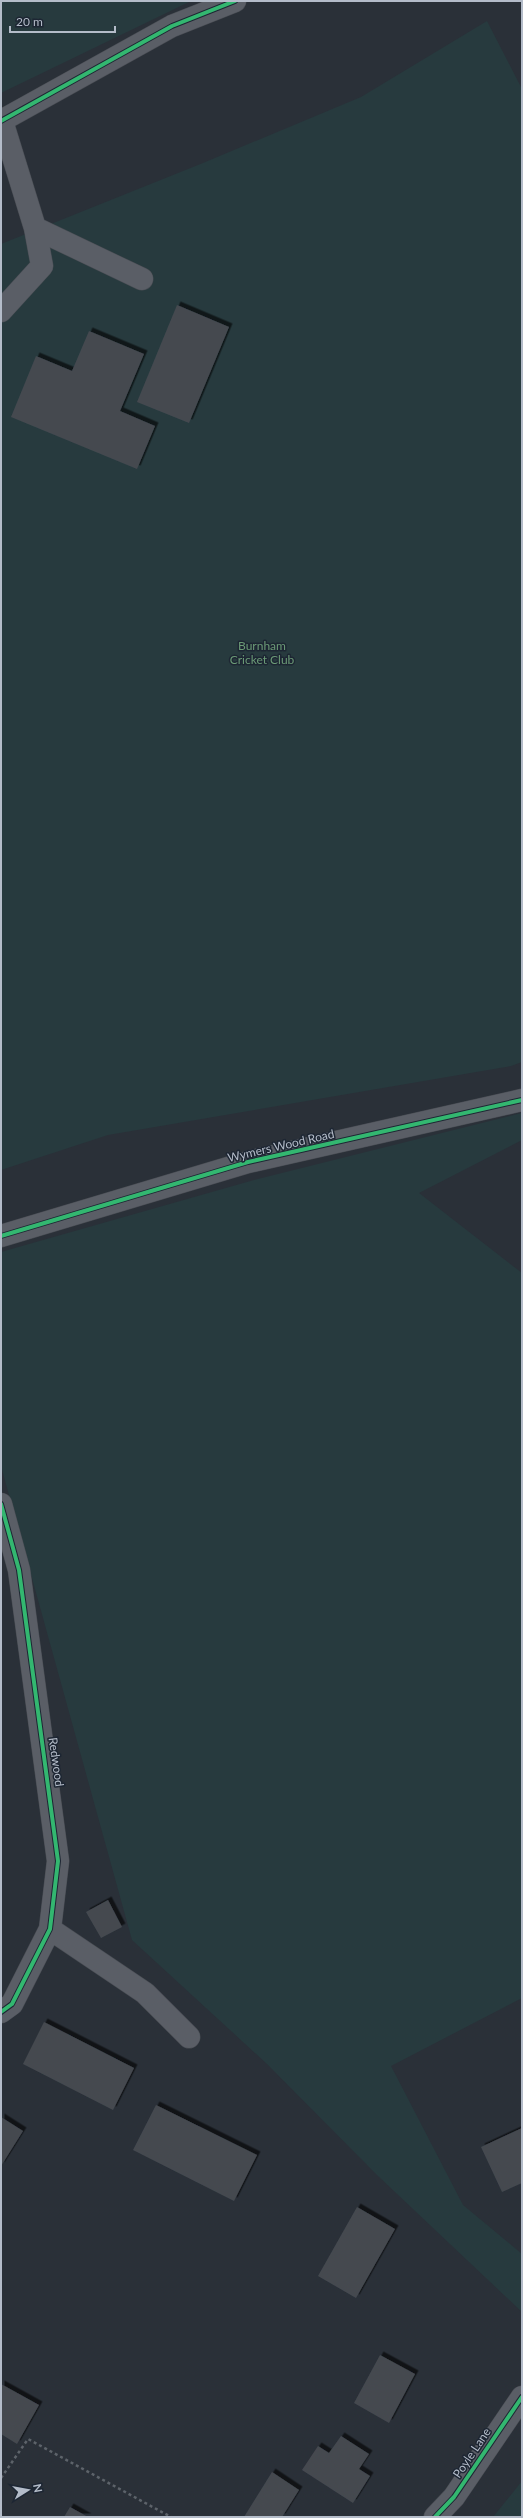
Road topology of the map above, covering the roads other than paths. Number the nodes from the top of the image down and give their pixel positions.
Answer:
1 (235, 1) edge
2 (1, 121) edge
3 (35, 228) junction
4 (142, 279) dead end
5 (1, 311) edge
6 (522, 1100) edge
7 (1, 1236) edge
8 (1, 1504) edge
9 (50, 1930) junction
10 (1, 2012) edge
11 (189, 2037) dead end
12 (522, 2396) edge
13 (435, 2517) edge

1 - 2 street
2 - 3 street
3 - 4 street
3 - 5 street
6 - 7 street, Wymers Wood Road
8 - 9 street, Redwood
9 - 10 street, Redwood
9 - 11 street
12 - 13 street, Poyle Lane

